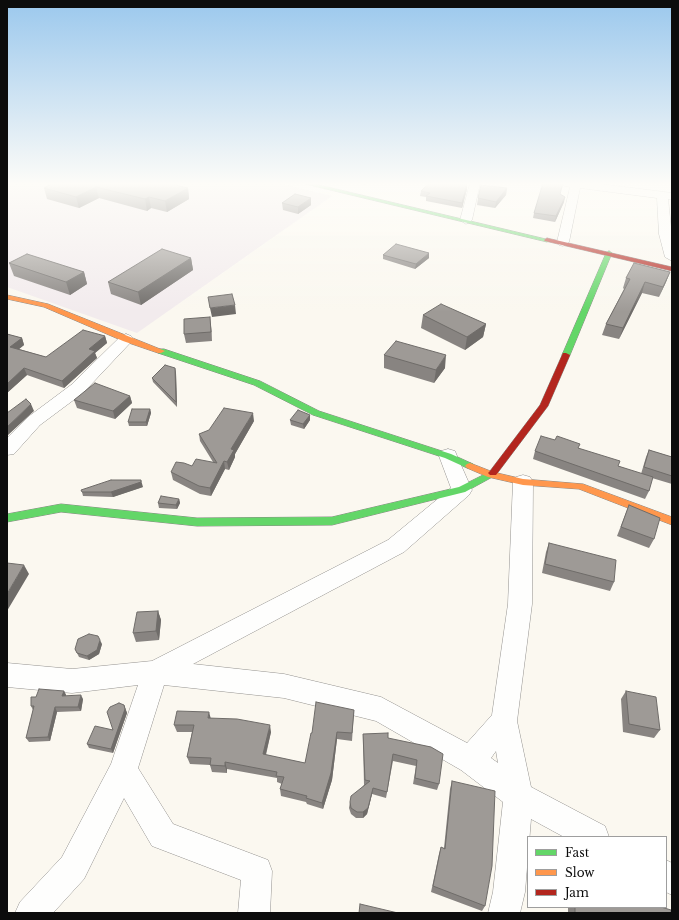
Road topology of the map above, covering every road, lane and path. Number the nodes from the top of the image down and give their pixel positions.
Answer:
1 (492, 226) edge
2 (565, 226) edge
3 (665, 226) edge
4 (563, 242) junction
5 (609, 253) junction
6 (672, 256) edge
7 (672, 268) edge
8 (7, 297) edge
9 (126, 339) junction
10 (7, 449) edge
11 (448, 456) junction
12 (491, 475) junction
13 (523, 482) junction
14 (462, 490) junction
15 (7, 518) edge
16 (672, 521) edge
17 (155, 672) junction
18 (7, 675) edge
19 (504, 721) junction
20 (471, 760) junction
21 (123, 770) junction
22 (518, 796) junction
23 (592, 836) edge
24 (31, 913) edge
25 (254, 913) edge
26 (504, 913) edge

1 - 4 street
2 - 4 street
3 - 6 street
4 - 5 street
5 - 7 street
5 - 12 street
8 - 9 street
9 - 10 street
9 - 11 street
11 - 12 street
11 - 14 street
12 - 13 street
12 - 14 street
13 - 16 street
13 - 19 street
14 - 15 street
14 - 17 street
17 - 18 street
17 - 20 street
17 - 21 street
19 - 20 street
19 - 22 street
20 - 22 street
21 - 24 street
21 - 25 street
22 - 23 street
22 - 26 street

